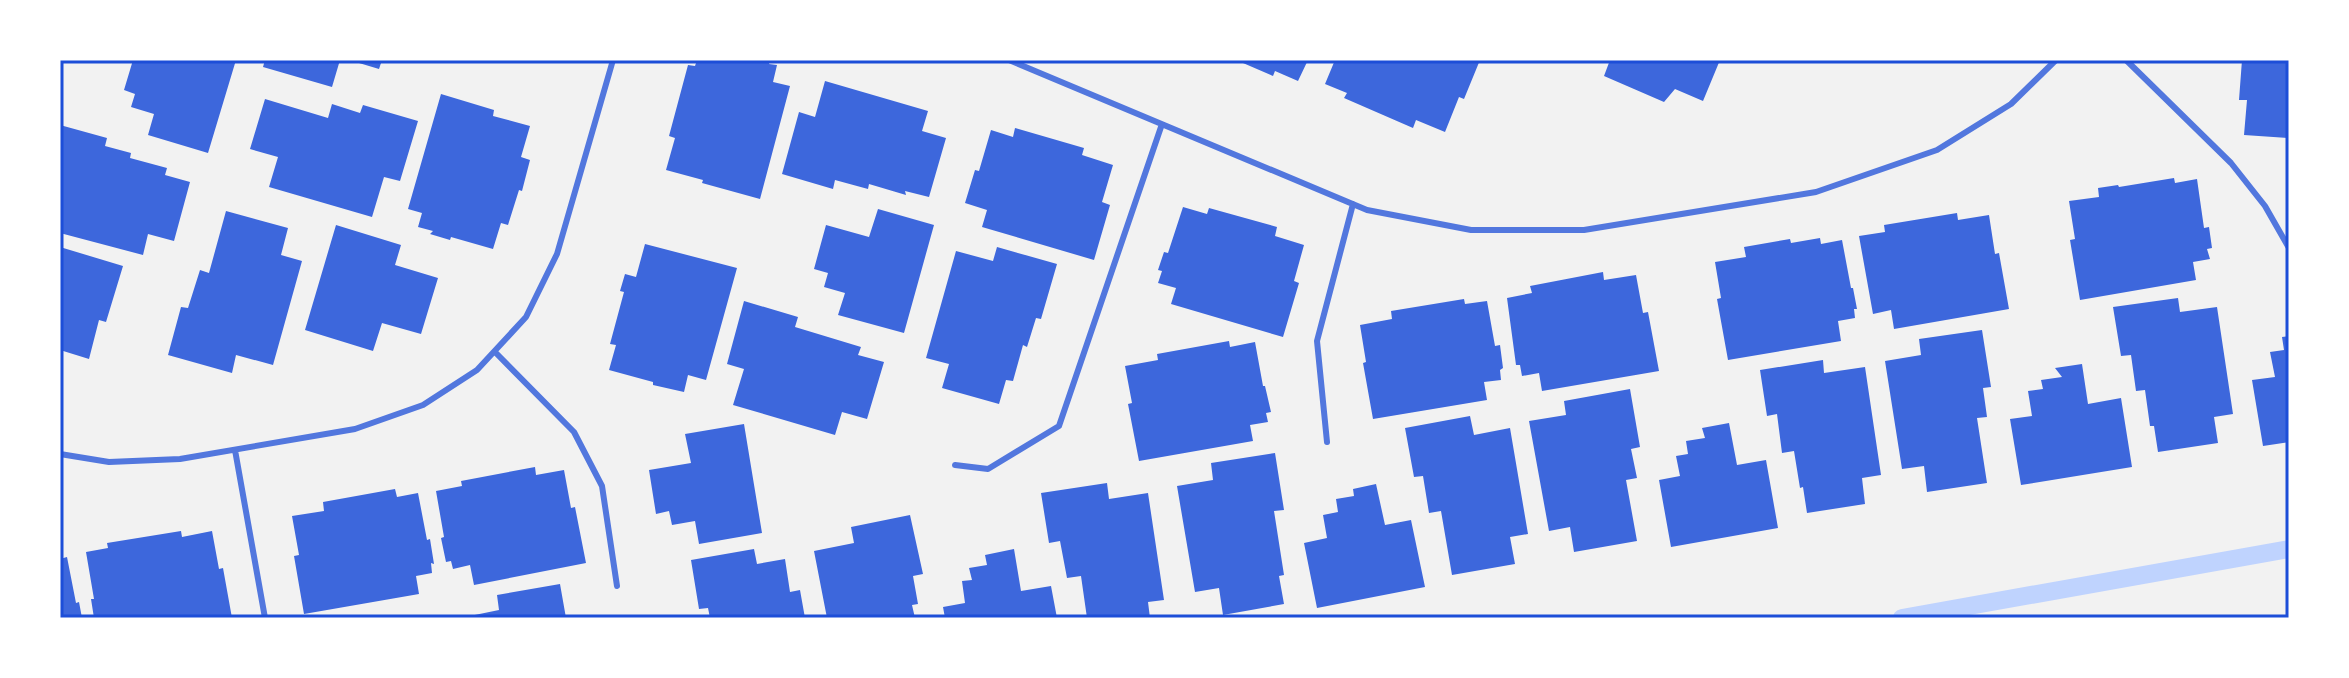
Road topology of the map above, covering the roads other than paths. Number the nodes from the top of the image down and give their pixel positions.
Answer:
1 (613, 60) edge
2 (1009, 60) edge
3 (2056, 60) edge
4 (2126, 60) edge
5 (1162, 124) junction
6 (1353, 204) junction
7 (2289, 248) edge
8 (495, 352) junction
9 (1327, 442) dead end
10 (235, 450) junction
11 (60, 454) edge
12 (955, 465) dead end
13 (617, 586) dead end
14 (265, 618) edge

1 - 8 lane
2 - 5 lane
3 - 6 lane
4 - 7 lane
5 - 6 lane
5 - 12 lane
6 - 9 lane
8 - 10 lane
8 - 13 lane
10 - 11 lane
10 - 14 lane

